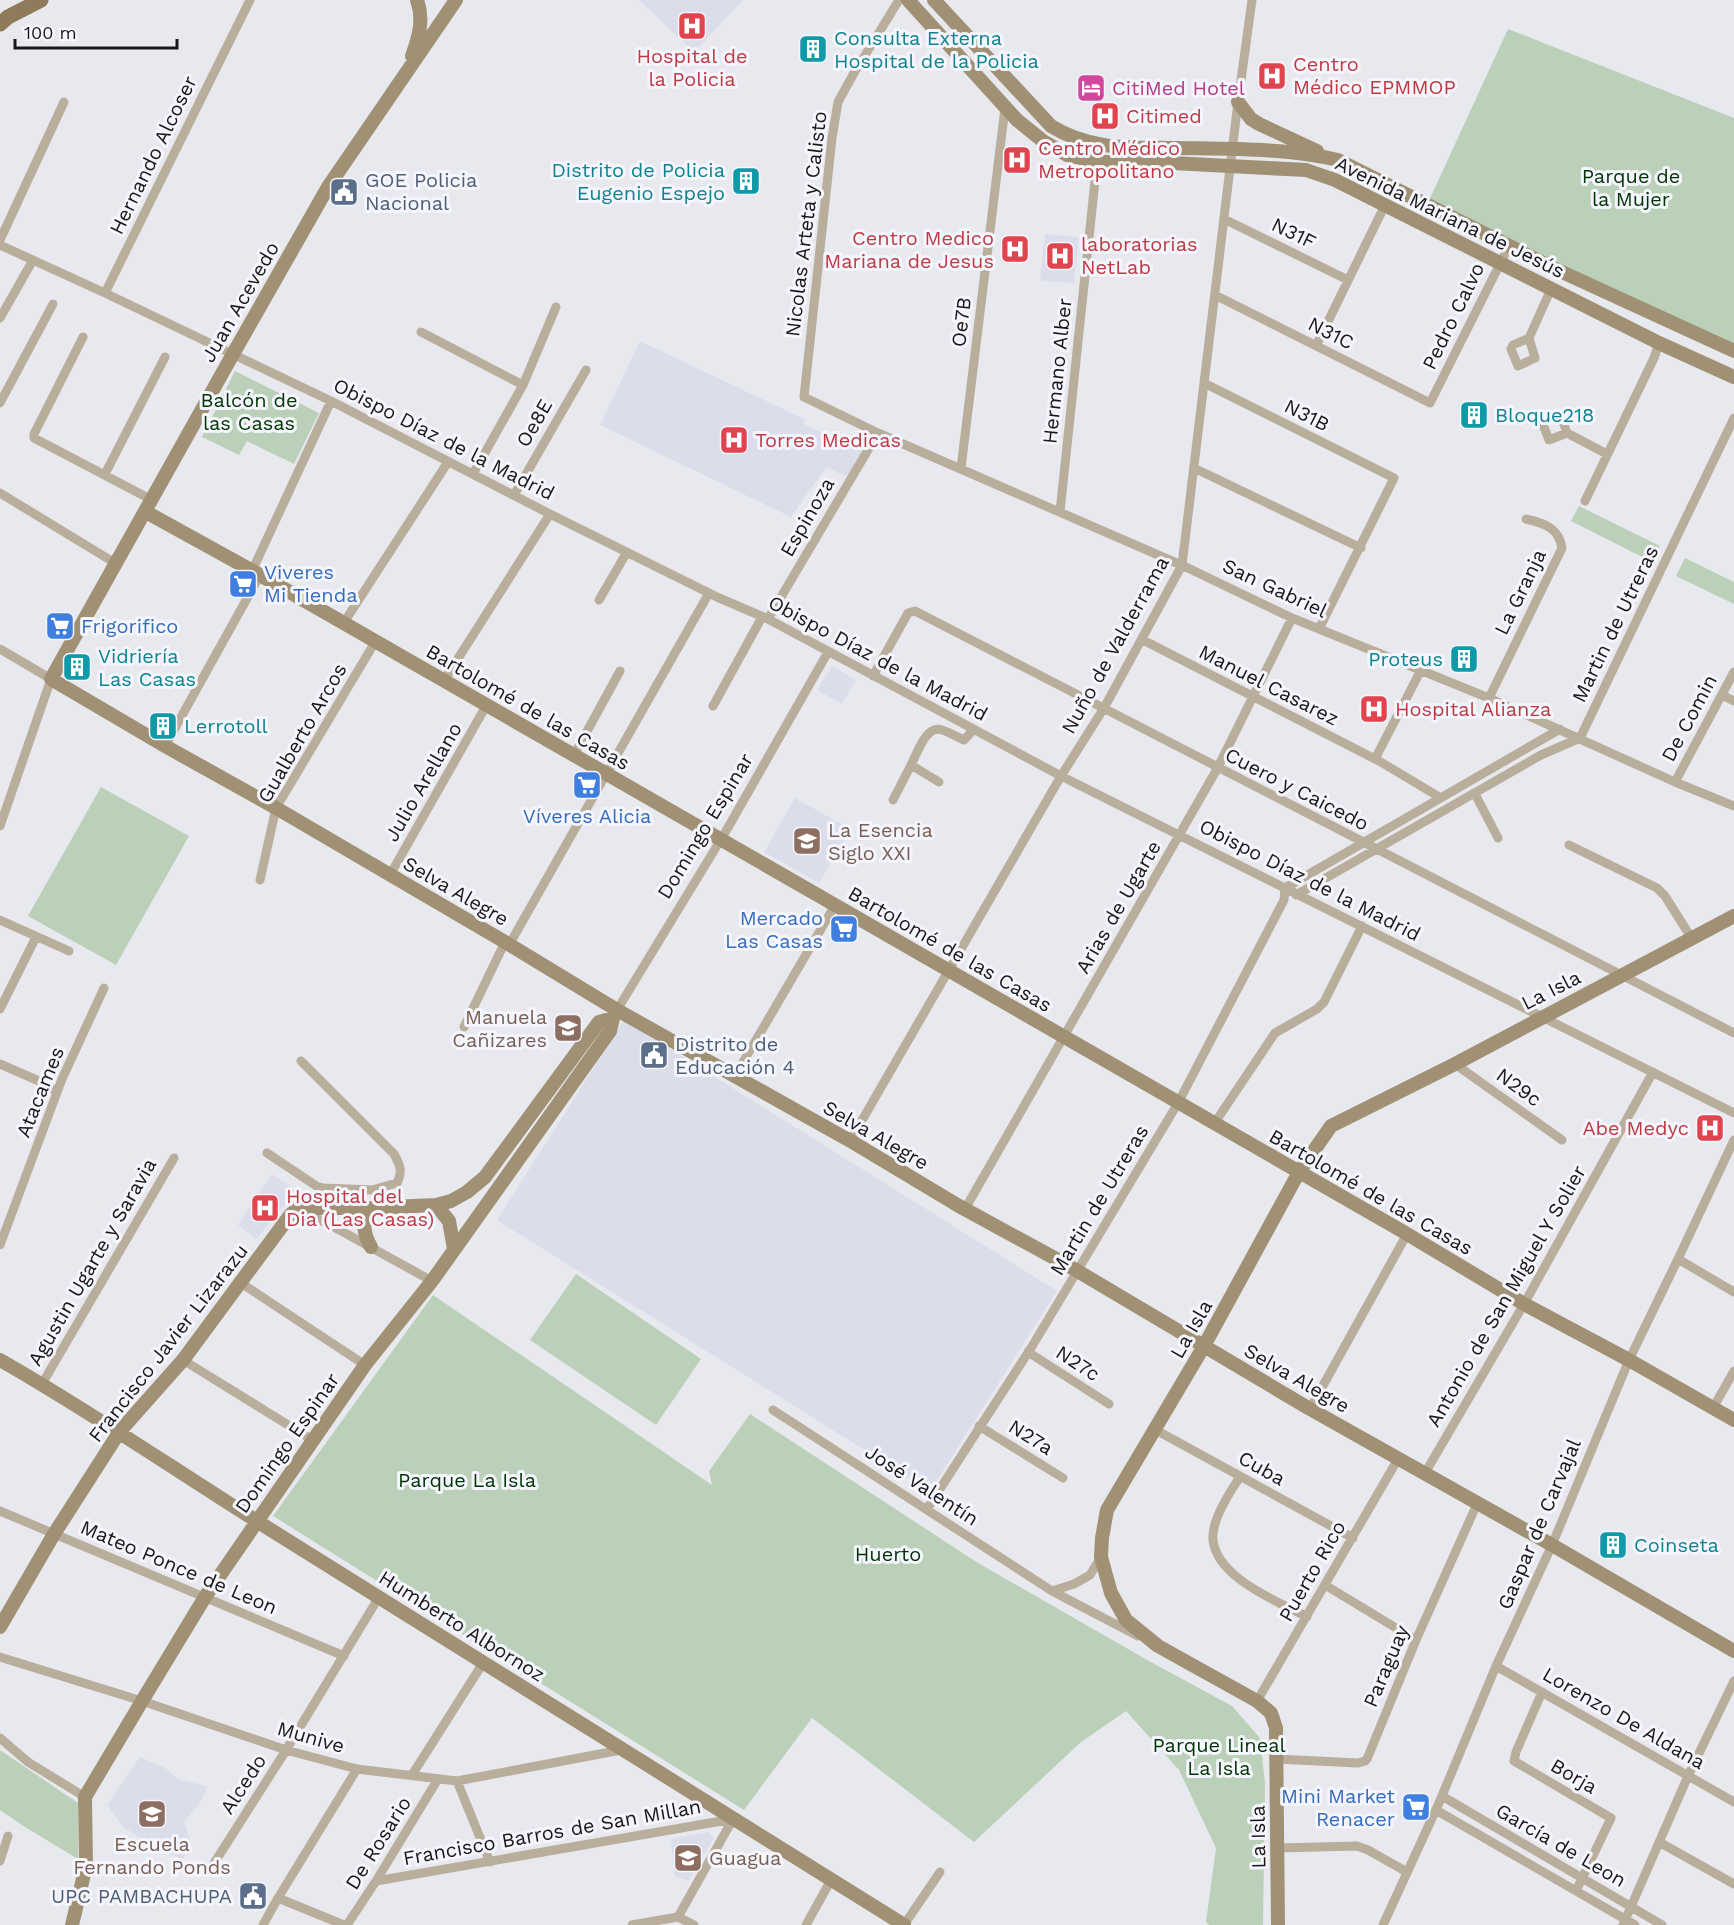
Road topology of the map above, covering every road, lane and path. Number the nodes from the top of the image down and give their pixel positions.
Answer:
1 (41, 0) edge
2 (250, 0) edge
3 (417, 0) edge
4 (456, 0) edge
5 (899, 0) edge
6 (908, 0) edge
7 (934, 0) edge
8 (1252, 0) edge
9 (0, 24) edge
10 (404, 77) junction
11 (64, 102) dead end
12 (1238, 102) junction
13 (1005, 108) junction
14 (1233, 149) junction
15 (1338, 160) junction
16 (1097, 162) junction
17 (1231, 166) junction
18 (1385, 205) junction
19 (1224, 219) junction
20 (0, 240) edge
21 (0, 245) edge
22 (1509, 246) junction
23 (33, 260) junction
24 (1500, 263) junction
25 (1551, 267) junction
26 (1348, 280) junction
27 (1547, 287) junction
28 (105, 293) junction
29 (1215, 295) junction
30 (53, 304) dead end
31 (556, 307) dead end
32 (0, 318) edge
33 (421, 332) dead end
34 (83, 337) dead end
35 (1529, 338) dead end
36 (1659, 343) junction
37 (1316, 346) junction
38 (1734, 351) edge
39 (233, 354) junction
40 (165, 357) dead end
41 (586, 370) dead end
42 (1734, 378) edge
43 (1204, 383) junction
44 (523, 385) junction
45 (804, 397) joint
46 (331, 401) junction
47 (1430, 403) joint
48 (0, 404) edge
49 (1734, 418) edge
50 (878, 433) junction
51 (1568, 433) dead end
52 (1607, 454) junction
53 (448, 462) junction
54 (961, 468) junction
55 (1194, 468) junction
56 (105, 474) junction
57 (473, 474) junction
58 (514, 495) junction
59 (1, 497) edge
60 (1585, 501) dead end
61 (149, 506) junction
62 (1060, 512) junction
63 (550, 514) junction
64 (1526, 519) dead end
65 (1361, 548) junction
66 (627, 552) junction
67 (115, 563) junction
68 (1182, 566) junction
69 (256, 573) junction
70 (709, 593) junction
71 (598, 600) dead end
72 (765, 618) junction
73 (1292, 618) junction
74 (343, 624) junction
75 (1319, 629) junction
76 (1143, 640) junction
77 (375, 642) junction
78 (0, 649) edge
79 (828, 652) junction
80 (1421, 670) junction
81 (620, 671) dead end
82 (1734, 672) edge
83 (873, 676) junction
84 (51, 679) junction
85 (443, 682) junction
86 (1722, 695) junction
87 (1253, 697) junction
88 (1489, 698) junction
89 (1734, 701) edge
90 (486, 706) junction
91 (713, 706) dead end
92 (1104, 708) junction
93 (974, 729) junction
94 (1560, 729) junction
95 (1580, 738) junction
96 (165, 746) junction
97 (573, 756) junction
98 (1375, 759) junction
99 (912, 765) junction
100 (1217, 769) junction
101 (606, 774) junction
102 (1061, 776) junction
103 (939, 782) dead end
104 (1675, 782) junction
105 (1475, 794) junction
106 (1441, 798) junction
107 (893, 800) dead end
108 (1734, 806) edge
109 (276, 808) junction
110 (0, 826) edge
111 (1179, 835) junction
112 (1498, 838) dead end
113 (721, 839) junction
114 (1363, 843) junction
115 (1569, 845) dead end
116 (1378, 849) junction
117 (390, 875) junction
118 (260, 880) dead end
119 (1285, 888) junction
120 (1299, 894) junction
121 (1285, 898) junction
122 (835, 904) junction
123 (1734, 916) edge
124 (0, 920) edge
125 (1362, 926) junction
126 (36, 937) junction
127 (1692, 939) junction
128 (507, 944) junction
129 (69, 951) dead end
130 (949, 970) junction
131 (1622, 976) junction
132 (104, 988) dead end
133 (0, 1009) edge
134 (615, 1014) junction
135 (1542, 1016) junction
136 (464, 1028) dead end
137 (1734, 1033) edge
138 (1064, 1038) junction
139 (301, 1062) dead end
140 (0, 1064) edge
141 (1455, 1064) junction
142 (1653, 1072) junction
143 (735, 1076) junction
144 (57, 1092) junction
145 (1178, 1103) junction
146 (1734, 1113) edge
147 (1214, 1124) junction
148 (1562, 1140) dead end
149 (1734, 1140) edge
150 (849, 1141) junction
151 (267, 1153) dead end
152 (174, 1158) dead end
153 (1299, 1172) junction
154 (372, 1190) junction
155 (435, 1205) junction
156 (370, 1208) junction
157 (298, 1209) junction
158 (965, 1209) junction
159 (1407, 1234) junction
160 (0, 1245) edge
161 (371, 1247) junction
162 (454, 1249) junction
163 (1678, 1259) junction
164 (1077, 1271) junction
165 (432, 1281) junction
166 (241, 1283) junction
167 (1734, 1292) edge
168 (1524, 1304) junction
169 (1204, 1346) junction
170 (1028, 1352) junction
171 (0, 1360) edge
172 (183, 1360) junction
173 (1629, 1360) junction
174 (365, 1365) junction
175 (1734, 1371) edge
176 (42, 1384) junction
177 (1109, 1404) dead end
178 (1713, 1408) junction
179 (1310, 1409) junction
180 (773, 1410) dead end
181 (1734, 1420) edge
182 (979, 1426) junction
183 (1154, 1429) junction
184 (120, 1431) junction
185 (314, 1441) junction
186 (1398, 1459) junction
187 (1425, 1473) junction
188 (1240, 1477) junction
189 (1063, 1478) dead end
190 (1477, 1504) junction
191 (927, 1509) junction
192 (0, 1511) edge
193 (257, 1521) junction
194 (54, 1534) junction
195 (1353, 1538) junction
196 (1552, 1545) junction
197 (1101, 1557) junction
198 (1325, 1586) junction
199 (1052, 1591) junction
200 (206, 1597) junction
201 (380, 1597) junction
202 (1307, 1617) junction
203 (0, 1627) edge
204 (1416, 1640) junction
205 (1158, 1646) junction
206 (1734, 1651) edge
207 (344, 1656) junction
208 (0, 1657) edge
209 (483, 1663) junction
210 (1497, 1666) junction
211 (1734, 1681) edge
212 (1542, 1692) junction
213 (142, 1701) junction
214 (1257, 1701) junction
215 (0, 1738) edge
216 (286, 1750) junction
217 (621, 1750) junction
218 (1276, 1759) junction
219 (357, 1769) junction
220 (412, 1775) junction
221 (1688, 1776) junction
222 (438, 1779) junction
223 (457, 1781) junction
224 (1442, 1796) junction
225 (85, 1797) junction
226 (1734, 1802) edge
227 (1437, 1810) junction
228 (733, 1819) junction
229 (8, 1836) dead end
230 (1659, 1842) junction
231 (1278, 1848) junction
232 (0, 1861) edge
233 (490, 1862) junction
234 (211, 1868) dead end
235 (940, 1872) dead end
236 (1407, 1872) junction
237 (1581, 1878) junction
238 (831, 1880) junction
239 (376, 1881) junction
240 (1734, 1884) edge
241 (1576, 1891) junction
242 (278, 1898) junction
243 (1630, 1907) junction
244 (678, 1917) junction
245 (1624, 1922) edge
246 (1385, 1924) edge
247 (72, 1925) edge
248 (263, 1925) edge
249 (346, 1925) edge
250 (632, 1925) edge
251 (694, 1925) edge
252 (806, 1925) edge
253 (904, 1925) edge
254 (1278, 1925) edge
255 (1635, 1925) edge
256 (1662, 1925) edge

1 - 9 main road
2 - 28 street, Hernando Alcoser
3 - 10 street, Juan Acevedo
4 - 10 street, Juan Acevedo
5 - 45 street, Nicolas Arteta y Calisto
6 - 13 street, Avenida Mariana de Jesús
7 - 14 street, Avenida Mariana de Jesús
8 - 12 street, Nuño de Valderrama
10 - 39 street, Juan Acevedo
11 - 20 street
12 - 14 street, Nuño de Valderrama
12 - 15 street
13 - 16 street, Avenida Mariana de Jesús
13 - 54 street, Oe7B
14 - 15 street, Avenida Mariana de Jesús
14 - 17 street, Nuño de Valderrama
15 - 22 street, Avenida Mariana de Jesús
16 - 17 street, Avenida Mariana de Jesús
16 - 62 street, Hermano Alber
17 - 18 street, Avenida Mariana de Jesús
17 - 19 street, Nuño de Valderrama
18 - 24 street, Avenida Mariana de Jesús
18 - 26 street
19 - 26 street, N31F
19 - 29 street, Nuño de Valderrama
21 - 23 street, Obispo Díaz de la Madrid
22 - 24 street, Pedro Calvo
22 - 25 street, Avenida Mariana de Jesús
23 - 28 street, Obispo Díaz de la Madrid
23 - 32 street
24 - 27 street, Avenida Mariana de Jesús
24 - 47 street, Pedro Calvo
25 - 27 street
25 - 38 street, Avenida Mariana de Jesús
26 - 37 street
27 - 35 street
27 - 36 street, Avenida Mariana de Jesús
28 - 39 street, Obispo Díaz de la Madrid
29 - 37 street, N31C
29 - 43 street, Nuño de Valderrama
30 - 48 street
31 - 44 street
33 - 44 street
34 - 56 street
36 - 42 street, Avenida Mariana de Jesús
36 - 52 street
37 - 47 street, N31C
39 - 46 street, Obispo Díaz de la Madrid
39 - 61 street, Juan Acevedo
40 - 56 street
41 - 58 street, Oe8E
43 - 55 street, Nuño de Valderrama
43 - 65 street, N31B
44 - 57 street
45 - 50 street, San Gabriel
46 - 53 street, Obispo Díaz de la Madrid
46 - 69 street
49 - 95 street, Martin de Utreras
50 - 54 street, San Gabriel
50 - 72 street, Espinoza
51 - 52 street
52 - 60 street
53 - 57 street, Obispo Díaz de la Madrid
53 - 74 street
54 - 62 street, San Gabriel
55 - 65 street
55 - 68 street, Nuño de Valderrama
56 - 61 street
57 - 58 street, Obispo Díaz de la Madrid
58 - 63 street, Obispo Díaz de la Madrid
59 - 67 street
61 - 67 street, Juan Acevedo
61 - 69 street, Bartolomé de las Casas
62 - 68 street, San Gabriel
63 - 66 street, Obispo Díaz de la Madrid
63 - 85 street
64 - 88 street, La Granja
65 - 75 street
66 - 70 street, Obispo Díaz de la Madrid
66 - 71 street
67 - 84 street, Juan Acevedo
68 - 73 street, San Gabriel
68 - 76 street, Nuño de Valderrama
69 - 74 street, Bartolomé de las Casas
69 - 96 street
70 - 72 street, Obispo Díaz de la Madrid
70 - 101 street
72 - 79 street, Obispo Díaz de la Madrid
72 - 91 street, Espinoza
73 - 75 street, San Gabriel
73 - 87 street, Arias de Ugarte
74 - 77 street, Bartolomé de las Casas
75 - 80 street, San Gabriel
76 - 87 street, Manuel Casarez
76 - 92 street, Nuño de Valderrama
77 - 85 street, Bartolomé de las Casas
77 - 109 street, Gualberto Arcos
78 - 84 street, Selva Alegre
79 - 83 street, Obispo Díaz de la Madrid
79 - 113 street, Domingo Espinar
80 - 88 street, San Gabriel
80 - 98 street
81 - 97 street
82 - 86 street, De Comin
83 - 92 street, Cuero y Caicedo
83 - 93 street, Obispo Díaz de la Madrid
84 - 96 street, Selva Alegre
84 - 110 street
85 - 90 street, Bartolomé de las Casas
86 - 89 street
86 - 104 street, De Comin
87 - 98 street, Manuel Casarez
87 - 100 street, Arias de Ugarte
88 - 94 street, San Gabriel
90 - 97 street, Bartolomé de las Casas
90 - 117 street, Julio Arellano
92 - 100 street, Cuero y Caicedo
92 - 102 street, Nuño de Valderrama
93 - 99 street
93 - 102 street, Obispo Díaz de la Madrid
94 - 95 street, San Gabriel
94 - 106 street
95 - 104 street, San Gabriel
95 - 105 street
96 - 109 street, Selva Alegre
97 - 101 street, Bartolomé de las Casas
98 - 106 street, Manuel Casarez
99 - 103 street
99 - 107 street
100 - 111 street, Arias de Ugarte
100 - 114 street, Cuero y Caicedo
101 - 113 street, Bartolomé de las Casas
101 - 128 street
102 - 111 street, Obispo Díaz de la Madrid
102 - 130 street, Nuño de Valderrama
104 - 108 street, San Gabriel
105 - 112 street
105 - 116 street
106 - 114 street
109 - 117 street, Selva Alegre
109 - 118 street, Gualberto Arcos
111 - 119 street, Obispo Díaz de la Madrid
111 - 138 street, Arias de Ugarte
113 - 122 street, Bartolomé de las Casas
113 - 134 street, Domingo Espinar
114 - 116 street, Cuero y Caicedo
114 - 119 street
115 - 127 street
116 - 120 street
116 - 131 street, Cuero y Caicedo
117 - 128 street, Selva Alegre
119 - 120 street, Obispo Díaz de la Madrid
119 - 121 street, Martin de Utreras
120 - 121 street
120 - 125 street, Obispo Díaz de la Madrid
121 - 145 street, Martin de Utreras
122 - 130 street, Bartolomé de las Casas
122 - 143 street
123 - 127 street, La Isla
124 - 126 street
125 - 135 street, Obispo Díaz de la Madrid
125 - 147 street
126 - 129 street
126 - 133 street
127 - 131 street, La Isla
128 - 134 street, Selva Alegre
128 - 136 street
130 - 138 street, Bartolomé de las Casas
130 - 150 street, Nuño de Valderrama
131 - 135 street, La Isla
131 - 137 street, Cuero y Caicedo
132 - 144 street, Atacames
134 - 143 street, Selva Alegre
134 - 155 street, Domingo Espinar
134 - 162 street, Domingo Espinar
135 - 141 street, La Isla
135 - 142 street, Obispo Díaz de la Madrid
138 - 145 street, Bartolomé de las Casas
138 - 158 street, Arias de Ugarte
139 - 154 street
140 - 144 street
141 - 148 street, N29c
141 - 153 street, La Isla
142 - 146 street, Obispo Díaz de la Madrid
142 - 168 street, Antonio de San Miguel Y Solier
143 - 150 street, Selva Alegre
144 - 160 street, Atacames
145 - 147 street, Bartolomé de las Casas
145 - 164 street, Martin de Utreras
147 - 153 street, Bartolomé de las Casas
149 - 163 street, Gaspar de Carvajal
150 - 158 street, Selva Alegre
151 - 154 street
152 - 176 street, Agustin Ugarte y Saravia
153 - 159 street, Bartolomé de las Casas
153 - 169 street, La Isla
154 - 156 street
155 - 156 street, Domingo Espinar
155 - 162 street
156 - 157 street, Domingo Espinar
156 - 161 street
157 - 161 street
157 - 166 street, Francisco Javier Lizarazu
158 - 164 street, Selva Alegre
159 - 168 street, Bartolomé de las Casas
159 - 179 street
161 - 165 street
162 - 165 street, Domingo Espinar
163 - 167 street
163 - 173 street, Gaspar de Carvajal
164 - 169 street, Selva Alegre
164 - 170 street, Martin de Utreras
165 - 174 street, Domingo Espinar
166 - 172 street, Francisco Javier Lizarazu
166 - 174 street
168 - 173 street, Bartolomé de las Casas
168 - 187 street, Antonio de San Miguel Y Solier
169 - 179 street, Selva Alegre
169 - 183 street, La Isla
170 - 177 street, N27c
170 - 182 street, Martin de Utreras
171 - 176 street, Humberto Albornoz
172 - 184 street, Francisco Javier Lizarazu
172 - 185 street
173 - 178 street, Bartolomé de las Casas
173 - 196 street, Gaspar de Carvajal
174 - 185 street, Domingo Espinar
175 - 178 street
176 - 184 street, Humberto Albornoz
178 - 181 street, Bartolomé de las Casas
179 - 186 street, Selva Alegre
180 - 191 street, José Valentín
182 - 189 street, N27a
182 - 191 street, Martin de Utreras
183 - 188 street, Cuba
183 - 197 street, La Isla
184 - 193 street, Humberto Albornoz
184 - 194 street, Francisco Javier Lizarazu
185 - 193 street, Domingo Espinar
186 - 187 street, Selva Alegre
186 - 195 street, Puerto Rico
187 - 190 street, Selva Alegre
188 - 195 street, Cuba
188 - 202 street
190 - 196 street, Selva Alegre
190 - 204 street, Paraguay
191 - 199 street, José Valentín
192 - 194 street, Mateo Ponce de Leon
193 - 200 street, Domingo Espinar
193 - 201 street, Humberto Albornoz
194 - 200 street, Mateo Ponce de Leon
194 - 203 street, Francisco Javier Lizarazu
195 - 198 street, Puerto Rico
196 - 206 street, Selva Alegre
196 - 210 street, Gaspar de Carvajal
197 - 199 street
197 - 205 street, La Isla
198 - 202 street, Puerto Rico
198 - 204 street
199 - 205 street, José Valentín
200 - 207 street, Mateo Ponce de Leon
200 - 213 street, Domingo Espinar
201 - 207 street, Alcedo
201 - 209 street, Humberto Albornoz
202 - 214 street, Puerto Rico
204 - 218 street, Paraguay
205 - 214 street, La Isla
207 - 216 street, Alcedo
208 - 213 street, Munive
209 - 217 street, Humberto Albornoz
209 - 220 street, De Rosario
210 - 212 street, Lorenzo De Aldana
210 - 224 street, Gaspar de Carvajal
211 - 221 street
212 - 221 street, Lorenzo De Aldana
212 - 237 street, Borja
213 - 216 street, Munive
213 - 225 street, Domingo Espinar
214 - 218 street, La Isla
215 - 225 street
216 - 219 street, Munive
216 - 234 street, Alcedo
217 - 223 street, Munive
217 - 228 street, Humberto Albornoz
218 - 231 street, La Isla
219 - 220 street, Munive
219 - 242 street
220 - 222 street, Munive
221 - 226 street, Lorenzo De Aldana
221 - 230 street
222 - 223 street, Munive
222 - 239 street, De Rosario
223 - 233 street
224 - 227 street, Gaspar de Carvajal
224 - 237 street, García de Leon
225 - 247 street
227 - 236 street, Gaspar de Carvajal
227 - 241 street, García de Leon
228 - 233 street, Francisco Barros de San Millan
228 - 238 street, Humberto Albornoz
228 - 244 street
229 - 232 street
230 - 240 street
230 - 243 street
231 - 236 street
231 - 254 street, La Isla
233 - 239 street, Francisco Barros de San Millan
235 - 253 street
236 - 246 street, Gaspar de Carvajal
237 - 241 street, Borja
237 - 243 street, García de Leon
238 - 252 street
238 - 253 street, Humberto Albornoz
239 - 249 street, De Rosario
241 - 245 street, García de Leon
242 - 248 street
242 - 249 street
243 - 245 street
243 - 256 street, García de Leon
244 - 250 street
244 - 251 street
245 - 255 street, García de Leon

